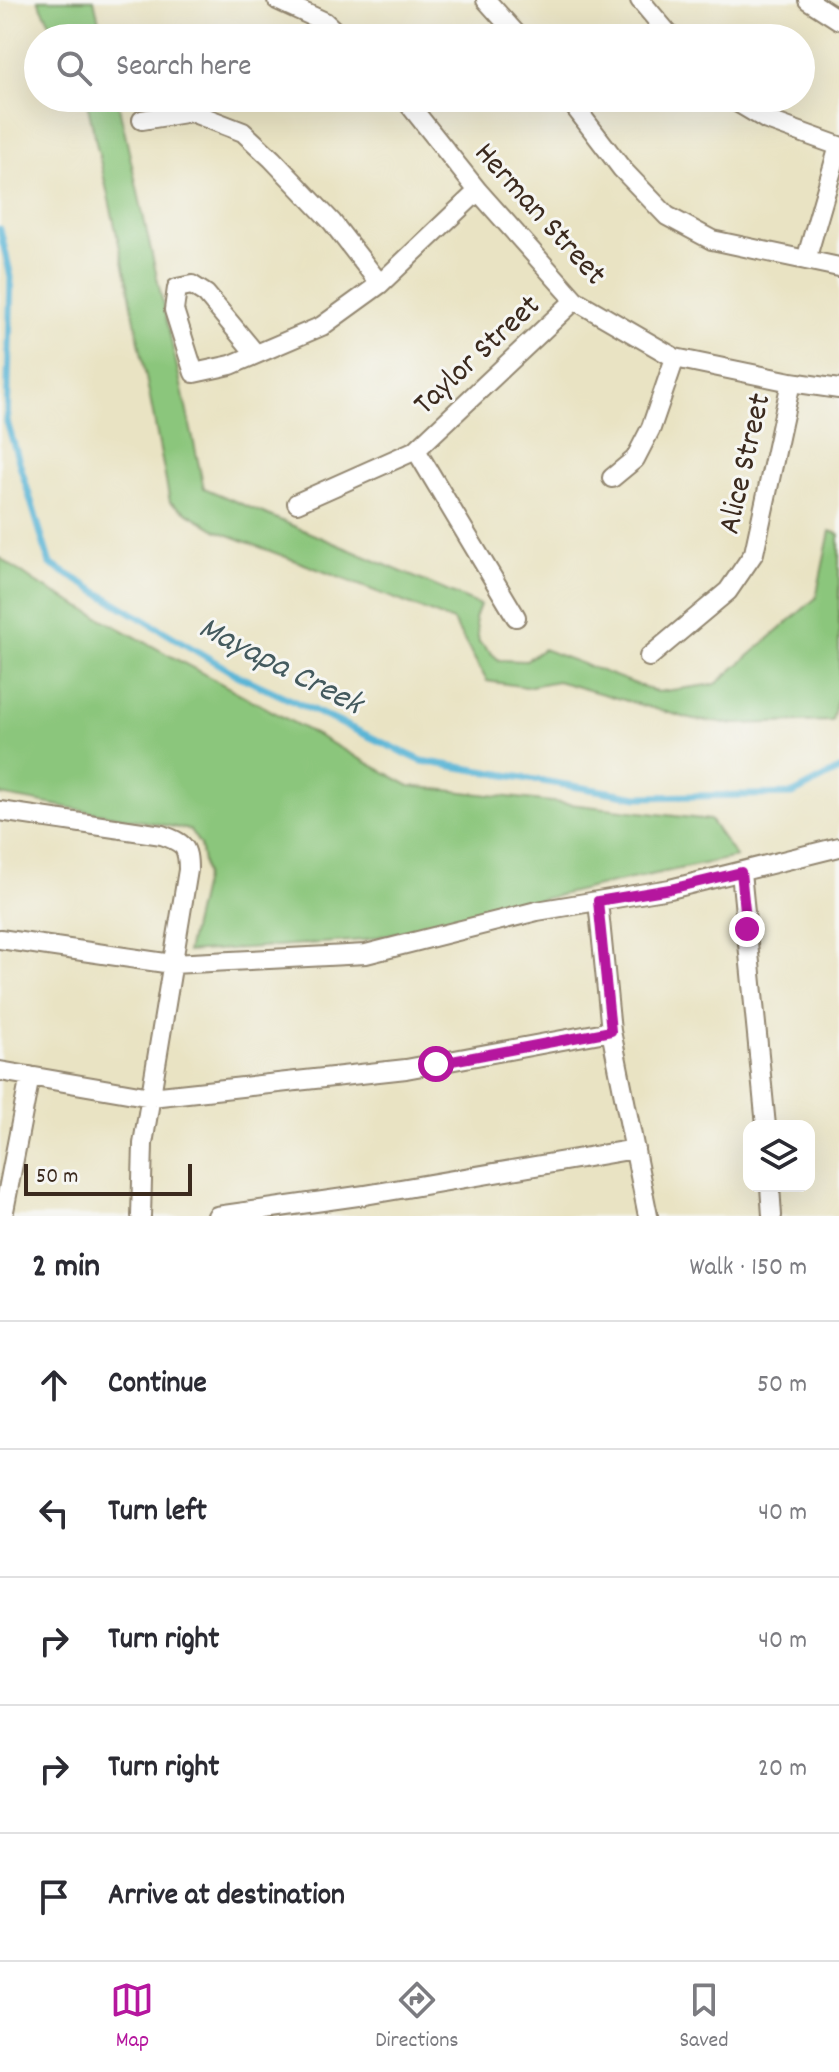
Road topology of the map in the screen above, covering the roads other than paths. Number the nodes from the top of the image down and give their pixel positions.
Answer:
1 (277, 0) edge
2 (486, 0) edge
3 (640, 0) edge
4 (808, 0) edge
5 (839, 20) edge
6 (327, 24) edge
7 (507, 24) edge
8 (660, 24) edge
9 (415, 112) edge
10 (579, 112) edge
11 (754, 112) edge
12 (142, 120) dead end
13 (839, 146) edge
14 (478, 191) junction
15 (806, 260) junction
16 (839, 267) edge
17 (380, 284) junction
18 (575, 300) junction
19 (255, 353) junction
20 (675, 358) junction
21 (791, 382) junction
22 (839, 389) edge
23 (416, 450) junction
24 (612, 478) dead end
25 (297, 503) dead end
26 (516, 617) dead end
27 (649, 657) dead end
28 (0, 811) edge
29 (839, 847) edge
30 (741, 872) junction
31 (598, 901) junction
32 (0, 939) edge
33 (172, 964) junction
34 (611, 1031) junction
35 (0, 1071) edge
36 (30, 1076) junction
37 (151, 1097) junction
38 (765, 1120) edge
39 (635, 1149) junction
40 (770, 1192) edge
41 (3, 1216) edge
42 (141, 1216) edge
43 (217, 1216) edge
44 (648, 1216) edge
45 (772, 1216) edge

1 - 6 street
2 - 7 street
3 - 8 street
4 - 5 street
9 - 14 street, Herman Street
10 - 15 street
11 - 13 street
12 - 17 street
13 - 15 street
14 - 17 street
14 - 18 street, Herman Street
15 - 16 street
17 - 19 street
18 - 20 street, Herman Street
18 - 23 street, Taylor Street
19 - 19 street
20 - 21 street, Herman Street
20 - 24 street
21 - 22 street, Herman Street
21 - 27 street, Alice Street
23 - 25 street, Taylor Street
23 - 26 street, Taylor Street
28 - 33 street
29 - 30 street
30 - 31 street
30 - 38 street
31 - 33 street
31 - 34 street
32 - 33 street
33 - 37 street
34 - 37 street
34 - 39 street
35 - 36 street
36 - 37 street
36 - 41 street
37 - 42 street
39 - 43 street
39 - 44 street
40 - 45 street

